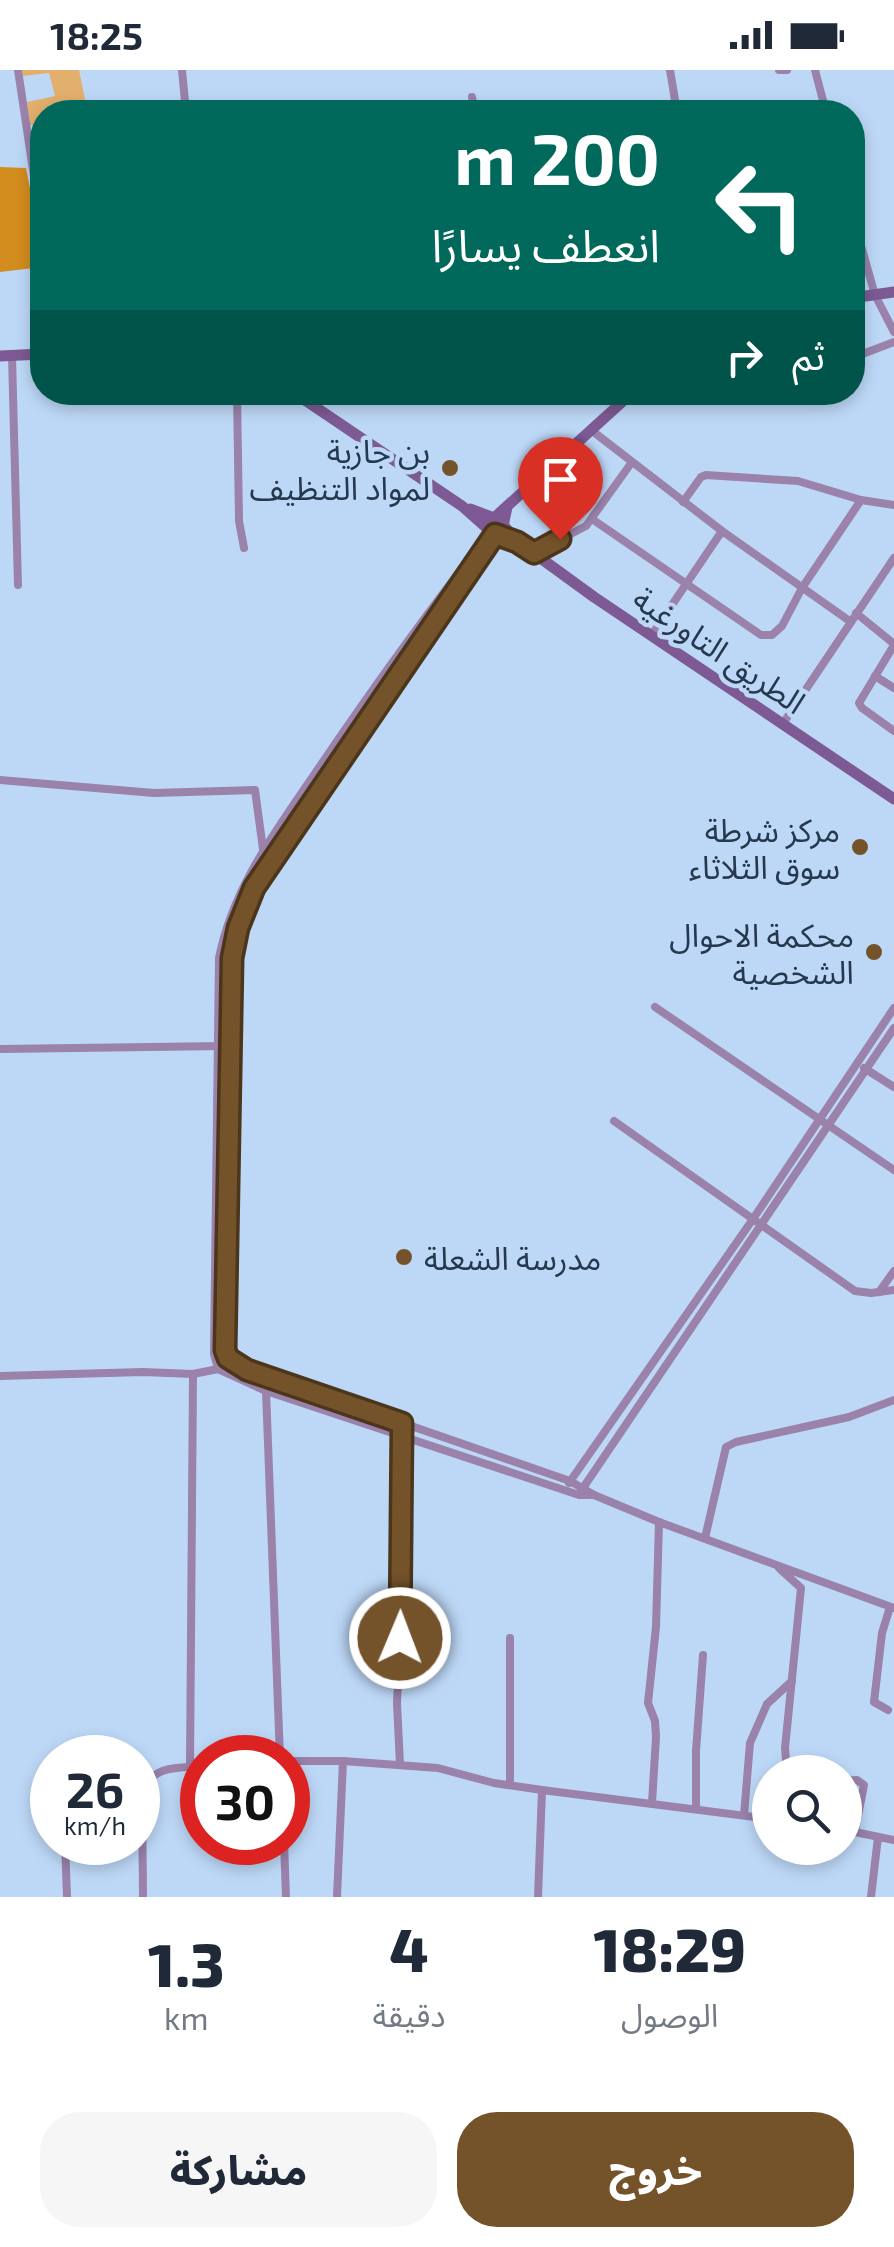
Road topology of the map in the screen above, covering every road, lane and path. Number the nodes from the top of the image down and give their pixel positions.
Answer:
1 (18, 70) edge
2 (182, 70) edge
3 (670, 70) edge
4 (779, 70) edge
5 (787, 70) edge
6 (815, 70) edge
7 (472, 97) dead end
8 (185, 100) edge
9 (473, 100) edge
10 (674, 100) edge
11 (823, 100) edge
12 (30, 150) edge
13 (865, 260) edge
14 (894, 292) edge
15 (875, 295) junction
16 (865, 296) edge
17 (894, 332) edge
18 (894, 342) edge
19 (865, 353) edge
20 (6, 356) edge
21 (237, 405) edge
22 (312, 405) edge
23 (619, 405) edge
24 (591, 430) junction
25 (632, 462) junction
26 (861, 500) junction
27 (683, 502) junction
28 (894, 505) edge
29 (592, 519) junction
30 (494, 528) junction
31 (722, 532) junction
32 (244, 548) dead end
33 (534, 553) junction
34 (894, 558) edge
35 (687, 583) junction
36 (18, 585) dead end
37 (802, 588) junction
38 (854, 618) junction
39 (651, 636) junction
40 (894, 645) edge
41 (875, 676) junction
42 (894, 688) edge
43 (350, 722) junction
44 (782, 725) junction
45 (362, 729) junction
46 (894, 730) edge
47 (0, 780) edge
48 (892, 795) edge
49 (263, 850) junction
50 (655, 1006) dead end
51 (894, 1008) edge
52 (894, 1028) edge
53 (232, 1045) junction
54 (220, 1046) junction
55 (0, 1049) edge
56 (858, 1063) junction
57 (868, 1070) junction
58 (894, 1087) edge
59 (818, 1120) junction
60 (614, 1121) dead end
61 (830, 1128) junction
62 (894, 1170) edge
63 (221, 1212) junction
64 (753, 1219) junction
65 (762, 1226) junction
66 (894, 1271) edge
67 (894, 1290) edge
68 (879, 1292) junction
69 (228, 1358) junction
70 (218, 1368) junction
71 (193, 1374) junction
72 (0, 1376) edge
73 (266, 1391) junction
74 (894, 1400) edge
75 (402, 1423) junction
76 (400, 1435) junction
77 (570, 1481) junction
78 (565, 1490) junction
79 (581, 1491) junction
80 (659, 1522) junction
81 (706, 1538) junction
82 (778, 1566) junction
83 (892, 1607) edge
84 (510, 1638) dead end
85 (703, 1655) dead end
86 (792, 1681) junction
87 (888, 1710) dead end
88 (190, 1735) edge
89 (279, 1735) edge
90 (786, 1755) edge
91 (310, 1761) edge
92 (342, 1761) junction
93 (400, 1764) junction
94 (180, 1768) edge
95 (510, 1785) junction
96 (542, 1790) junction
97 (652, 1804) junction
98 (696, 1809) junction
99 (744, 1815) junction
100 (752, 1816) edge
101 (862, 1834) edge
102 (878, 1837) junction
103 (894, 1840) edge
104 (66, 1865) edge
105 (285, 1865) edge
106 (67, 1897) edge
107 (144, 1897) edge
108 (286, 1897) edge
109 (337, 1897) edge
110 (538, 1897) edge
111 (871, 1897) edge

1 - 12 street
2 - 8 street
3 - 10 street
4 - 5 street
6 - 11 street
7 - 9 street
13 - 15 street
14 - 15 street
15 - 16 street
15 - 17 street
18 - 19 street
20 - 36 street
21 - 32 street
22 - 30 street, الطريق التاورغية
23 - 24 street
24 - 25 street
24 - 30 street
25 - 27 street
25 - 29 street
26 - 27 street
26 - 28 street
26 - 37 street
27 - 31 street
29 - 33 street
29 - 35 street
30 - 33 street, الطريق التاورغية
30 - 43 street
30 - 45 street
31 - 35 street
31 - 37 street
33 - 39 street, الطريق التاورغية
34 - 38 street
35 - 37 street
35 - 39 street
37 - 38 street
38 - 40 street
38 - 44 street
39 - 44 street, الطريق التاورغية
40 - 41 street
41 - 42 street
41 - 46 street
43 - 45 street
43 - 49 street
44 - 48 street, الطريق التاورغية
45 - 53 street
47 - 49 street
49 - 54 street
50 - 59 street
51 - 56 street
52 - 57 street
53 - 54 street
53 - 63 street
54 - 55 street
54 - 63 street
56 - 57 street
56 - 59 street
57 - 58 street
57 - 61 street
59 - 61 street
59 - 64 street
60 - 64 street
61 - 62 street
61 - 65 street
63 - 69 street
63 - 70 street
64 - 65 street
64 - 77 street
65 - 68 street
65 - 79 street
66 - 68 street
67 - 68 street
69 - 70 street
69 - 75 street
70 - 71 street
70 - 73 street
71 - 72 street
71 - 88 street
73 - 76 street
73 - 89 street
74 - 81 street
75 - 76 street
75 - 77 street
76 - 78 street
76 - 93 street
77 - 78 street
77 - 79 street
78 - 79 street
79 - 80 street
80 - 81 street
80 - 97 street
81 - 82 street
82 - 83 street
82 - 86 street
83 - 87 street
84 - 95 street
85 - 98 street
86 - 90 street
86 - 99 street
91 - 92 street
92 - 93 street
92 - 109 street
93 - 95 street
94 - 107 street
95 - 96 street
96 - 97 street
96 - 110 street
97 - 98 street
98 - 99 street
99 - 100 street
101 - 102 street
102 - 103 street
102 - 111 street
104 - 106 street
105 - 108 street

